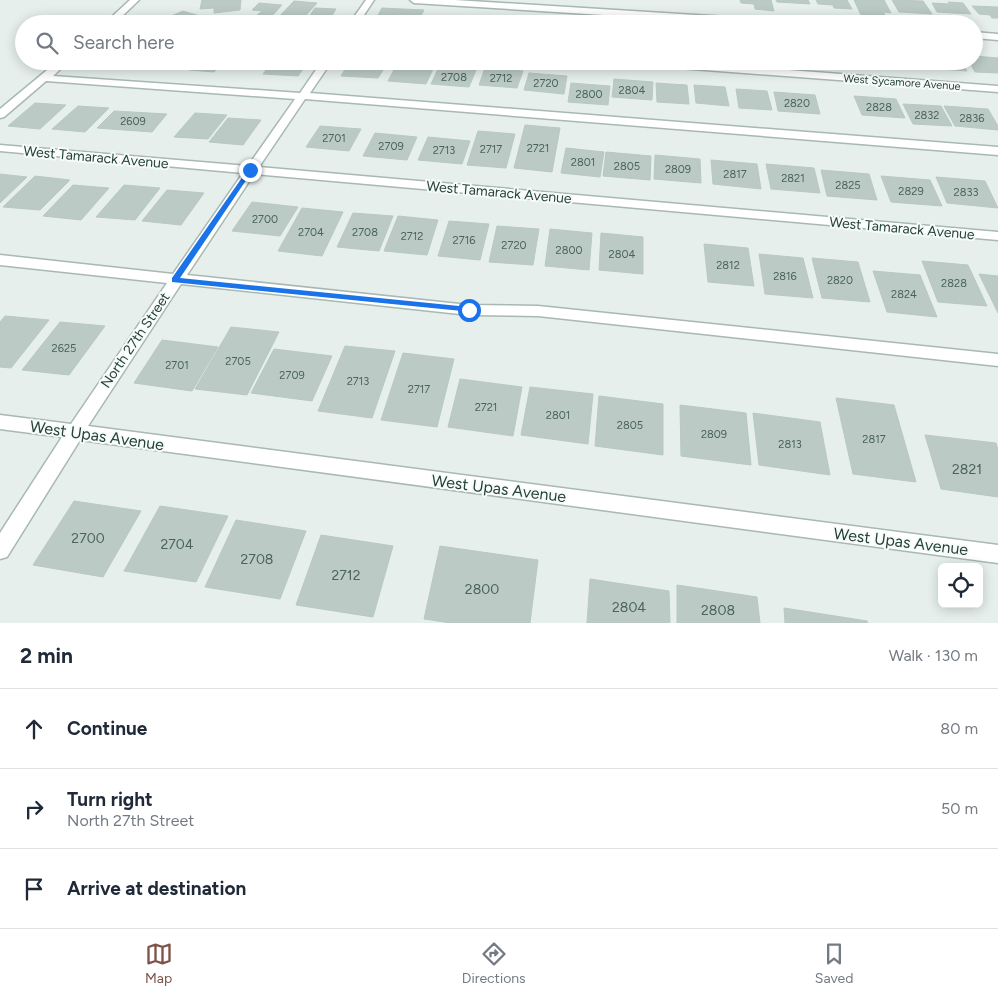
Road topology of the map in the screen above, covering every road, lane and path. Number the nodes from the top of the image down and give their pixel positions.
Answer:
1 (136, 0) edge
2 (370, 0) edge
3 (414, 0) edge
4 (118, 15) edge
5 (359, 15) edge
6 (652, 15) edge
7 (983, 35) edge
8 (998, 36) edge
9 (53, 70) edge
10 (321, 70) edge
11 (746, 70) edge
12 (44, 78) junction
13 (998, 89) edge
14 (302, 96) junction
15 (0, 115) edge
16 (0, 148) edge
17 (998, 151) edge
18 (250, 170) junction
19 (998, 236) edge
20 (0, 260) edge
21 (175, 280) junction
22 (998, 360) edge
23 (0, 422) edge
24 (74, 432) junction
25 (0, 550) edge
26 (998, 554) edge

1 - 4 street
2 - 5 street
3 - 6 street
7 - 8 street
9 - 12 street
10 - 14 street, North 27th Street
11 - 13 street, West Sycamore Avenue
12 - 14 street
12 - 15 street
14 - 17 street
14 - 18 street, North 27th Street
16 - 18 street, West Tamarack Avenue
18 - 19 street, West Tamarack Avenue
18 - 21 street, North 27th Street
20 - 21 street
21 - 22 street
21 - 24 street, North 27th Street
23 - 24 street, West Upas Avenue
24 - 25 street, North 27th Street
24 - 26 street, West Upas Avenue

